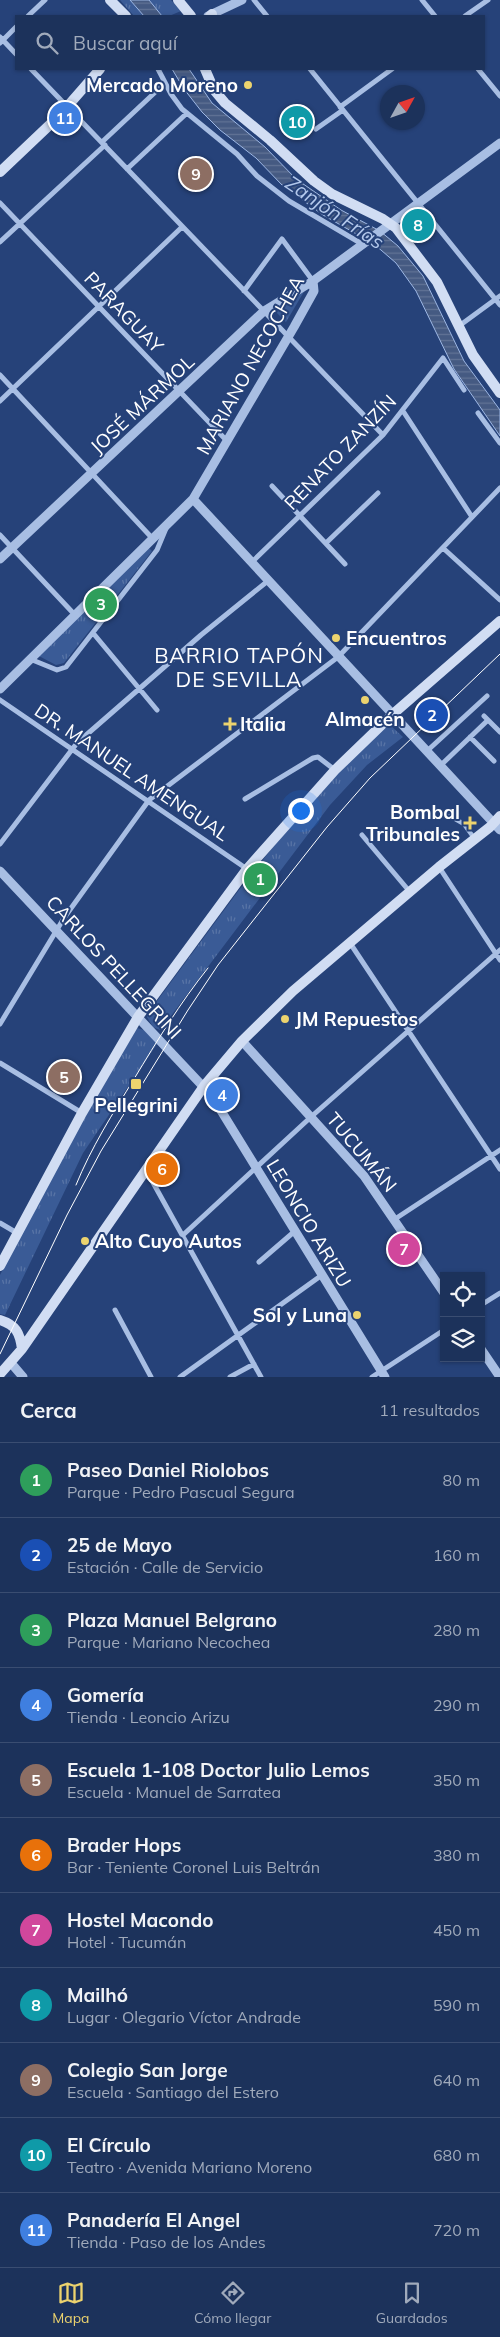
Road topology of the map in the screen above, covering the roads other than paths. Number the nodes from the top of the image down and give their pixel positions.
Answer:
1 (45, 0) edge
2 (110, 0) edge
3 (178, 0) edge
4 (242, 0) edge
5 (254, 0) edge
6 (422, 0) edge
7 (488, 0) edge
8 (29, 15) edge
9 (125, 15) edge
10 (190, 15) edge
11 (212, 15) edge
12 (266, 15) edge
13 (434, 15) edge
14 (466, 15) edge
15 (15, 28) edge
16 (1, 40) edge
17 (15, 53) edge
18 (32, 70) edge
19 (99, 70) edge
20 (158, 70) edge
21 (205, 70) edge
22 (311, 70) edge
23 (391, 70) edge
24 (479, 70) edge
25 (165, 83) junction
26 (500, 96) edge
27 (68, 106) junction
28 (342, 108) junction
29 (187, 113) junction
30 (316, 129) dead end
31 (103, 143) junction
32 (500, 144) edge
33 (127, 169) junction
34 (0, 172) edge
35 (0, 203) edge
36 (418, 204) junction
37 (20, 224) junction
38 (391, 224) junction
39 (182, 227) junction
40 (371, 238) junction
41 (0, 242) edge
42 (314, 281) junction
43 (244, 291) junction
44 (498, 297) edge
45 (500, 305) edge
46 (99, 307) junction
47 (264, 312) junction
48 (459, 326) junction
49 (288, 337) junction
50 (0, 375) edge
51 (13, 389) junction
52 (464, 390) dead end
53 (180, 392) junction
54 (500, 393) edge
55 (0, 401) edge
56 (403, 411) junction
57 (478, 413) dead end
58 (382, 435) junction
59 (227, 441) junction
60 (500, 443) edge
61 (92, 473) junction
62 (272, 486) dead end
63 (500, 488) edge
64 (378, 494) dead end
65 (193, 499) junction
66 (299, 515) junction
67 (472, 517) junction
68 (168, 524) junction
69 (0, 535) edge
70 (153, 538) junction
71 (326, 543) junction
72 (12, 548) junction
73 (443, 548) junction
74 (0, 559) edge
75 (252, 562) junction
76 (345, 564) dead end
77 (269, 580) junction
78 (500, 600) edge
79 (75, 615) junction
80 (500, 621) edge
81 (93, 633) junction
82 (338, 657) junction
83 (29, 659) junction
84 (139, 688) junction
85 (0, 689) edge
86 (487, 696) dead end
87 (0, 700) edge
88 (157, 710) dead end
89 (393, 714) junction
90 (500, 732) edge
91 (470, 737) junction
92 (72, 748) junction
93 (427, 751) junction
94 (494, 761) dead end
95 (440, 765) junction
96 (334, 770) junction
97 (245, 799) dead end
98 (149, 800) junction
99 (450, 816) dead end
100 (498, 823) edge
101 (362, 835) dead end
102 (475, 839) junction
103 (0, 844) edge
104 (439, 867) junction
105 (247, 869) junction
106 (0, 871) edge
107 (410, 892) junction
108 (57, 931) junction
109 (350, 942) junction
110 (498, 952) edge
111 (500, 960) edge
112 (138, 1017) junction
113 (0, 1024) edge
114 (409, 1032) junction
115 (242, 1041) junction
116 (0, 1063) edge
117 (204, 1086) junction
118 (82, 1113) junction
119 (312, 1116) junction
120 (500, 1150) edge
121 (491, 1156) junction
122 (256, 1167) junction
123 (500, 1169) edge
124 (146, 1170) junction
125 (395, 1219) junction
126 (0, 1223) edge
127 (295, 1231) junction
128 (17, 1233) junction
129 (183, 1235) junction
130 (260, 1262) dead end
131 (0, 1266) edge
132 (322, 1275) junction
133 (440, 1287) edge
134 (500, 1293) edge
135 (485, 1302) edge
136 (115, 1310) dead end
137 (1, 1320) edge
138 (440, 1333) edge
139 (238, 1336) junction
140 (22, 1349) junction
141 (485, 1354) edge
142 (11, 1363) junction
143 (254, 1364) junction
144 (499, 1373) edge
145 (0, 1374) edge
146 (384, 1374) edge
147 (23, 1377) edge
148 (151, 1377) edge
149 (180, 1377) edge
150 (230, 1377) edge
151 (261, 1377) edge
152 (372, 1377) edge

1 - 8 street
2 - 9 main road
3 - 10 main road
4 - 11 street
5 - 12 street
6 - 13 street
7 - 14 street
15 - 16 street
16 - 17 street
18 - 27 street
19 - 27 main road
20 - 25 street
21 - 38 main road
22 - 28 street
23 - 28 street
24 - 26 street
25 - 29 street
25 - 31 street
27 - 31 street
27 - 34 main road
28 - 30 street
28 - 36 street
29 - 33 street
29 - 40 street
31 - 33 street
31 - 37 street
32 - 36 street, MARIANO NECOCHEA
33 - 39 street
35 - 37 street, PARAGUAY
36 - 38 street, MARIANO NECOCHEA
36 - 44 street
37 - 41 street
37 - 46 street, PARAGUAY
38 - 40 street, MARIANO NECOCHEA
38 - 48 main road
39 - 43 street
39 - 46 street
40 - 42 street, MARIANO NECOCHEA
42 - 43 street
42 - 47 street, JOSÉ MÁRMOL
42 - 49 street, MARIANO NECOCHEA
43 - 47 street
44 - 45 street
44 - 48 street
46 - 51 street
46 - 53 street, PARAGUAY
47 - 49 street
47 - 53 street, JOSÉ MÁRMOL
48 - 54 main road
49 - 58 street
49 - 59 street, MARIANO NECOCHEA
50 - 51 street
51 - 55 street
51 - 61 street
52 - 56 street, RENATO ZANZÍN
53 - 59 street, PARAGUAY
53 - 61 street, JOSÉ MÁRMOL
56 - 58 street, RENATO ZANZÍN
56 - 67 street
57 - 60 street
58 - 66 street, RENATO ZANZÍN
59 - 65 street, MARIANO NECOCHEA
61 - 70 street
61 - 72 street, JOSÉ MÁRMOL
62 - 66 street
63 - 67 street
64 - 71 street
65 - 68 street, MARIANO NECOCHEA
65 - 75 street
66 - 71 street
66 - 75 street, RENATO ZANZÍN
67 - 73 street
68 - 70 street, MARIANO NECOCHEA
68 - 81 street, MARIANO NECOCHEA
69 - 72 street
70 - 79 street, MARIANO NECOCHEA
71 - 76 street
72 - 74 street, JOSÉ MÁRMOL
72 - 79 street
73 - 78 street
73 - 82 street
75 - 77 street
77 - 82 street
77 - 84 street
79 - 83 street, MARIANO NECOCHEA
80 - 89 main road
81 - 83 street, MARIANO NECOCHEA
81 - 84 street
82 - 89 street
82 - 98 street
83 - 85 street, MARIANO NECOCHEA
84 - 88 street
84 - 92 street
86 - 93 street
87 - 92 street, DR. MANUEL AMENGUAL
89 - 93 street
89 - 96 main road
90 - 91 street
91 - 94 street
91 - 95 street
92 - 98 street, DR. MANUEL AMENGUAL
92 - 103 street
93 - 95 street
95 - 100 street
96 - 97 street
96 - 105 main road
98 - 105 street, DR. MANUEL AMENGUAL
98 - 108 street
99 - 102 street
100 - 102 main road
101 - 107 street
102 - 104 main road
104 - 107 main road
104 - 110 street
105 - 112 main road
106 - 108 street, CARLOS PELLEGRINI
107 - 109 main road
108 - 112 street, CARLOS PELLEGRINI
108 - 113 street
109 - 114 street
109 - 115 main road
110 - 111 street
110 - 114 street
112 - 117 street, CARLOS PELLEGRINI
112 - 118 main road
114 - 119 street
114 - 121 street
115 - 117 main road
115 - 119 street, TUCUMÁN
116 - 118 street
117 - 122 street, LEONCIO ARIZU
117 - 124 main road
118 - 128 main road
119 - 122 street
119 - 125 street, TUCUMÁN
120 - 121 street
121 - 123 street
121 - 125 street
122 - 127 street, LEONCIO ARIZU
122 - 129 street
124 - 129 street
124 - 140 main road
125 - 133 street, TUCUMÁN
126 - 128 street
127 - 130 street
127 - 132 street, LEONCIO ARIZU
128 - 131 main road
129 - 139 street
132 - 139 street
132 - 146 street, LEONCIO ARIZU
134 - 135 street
136 - 148 street
137 - 140 main road
138 - 146 street
139 - 143 street
139 - 149 street
140 - 142 main road
141 - 144 street
142 - 145 main road
142 - 147 street
143 - 150 street
143 - 151 street
146 - 152 street

